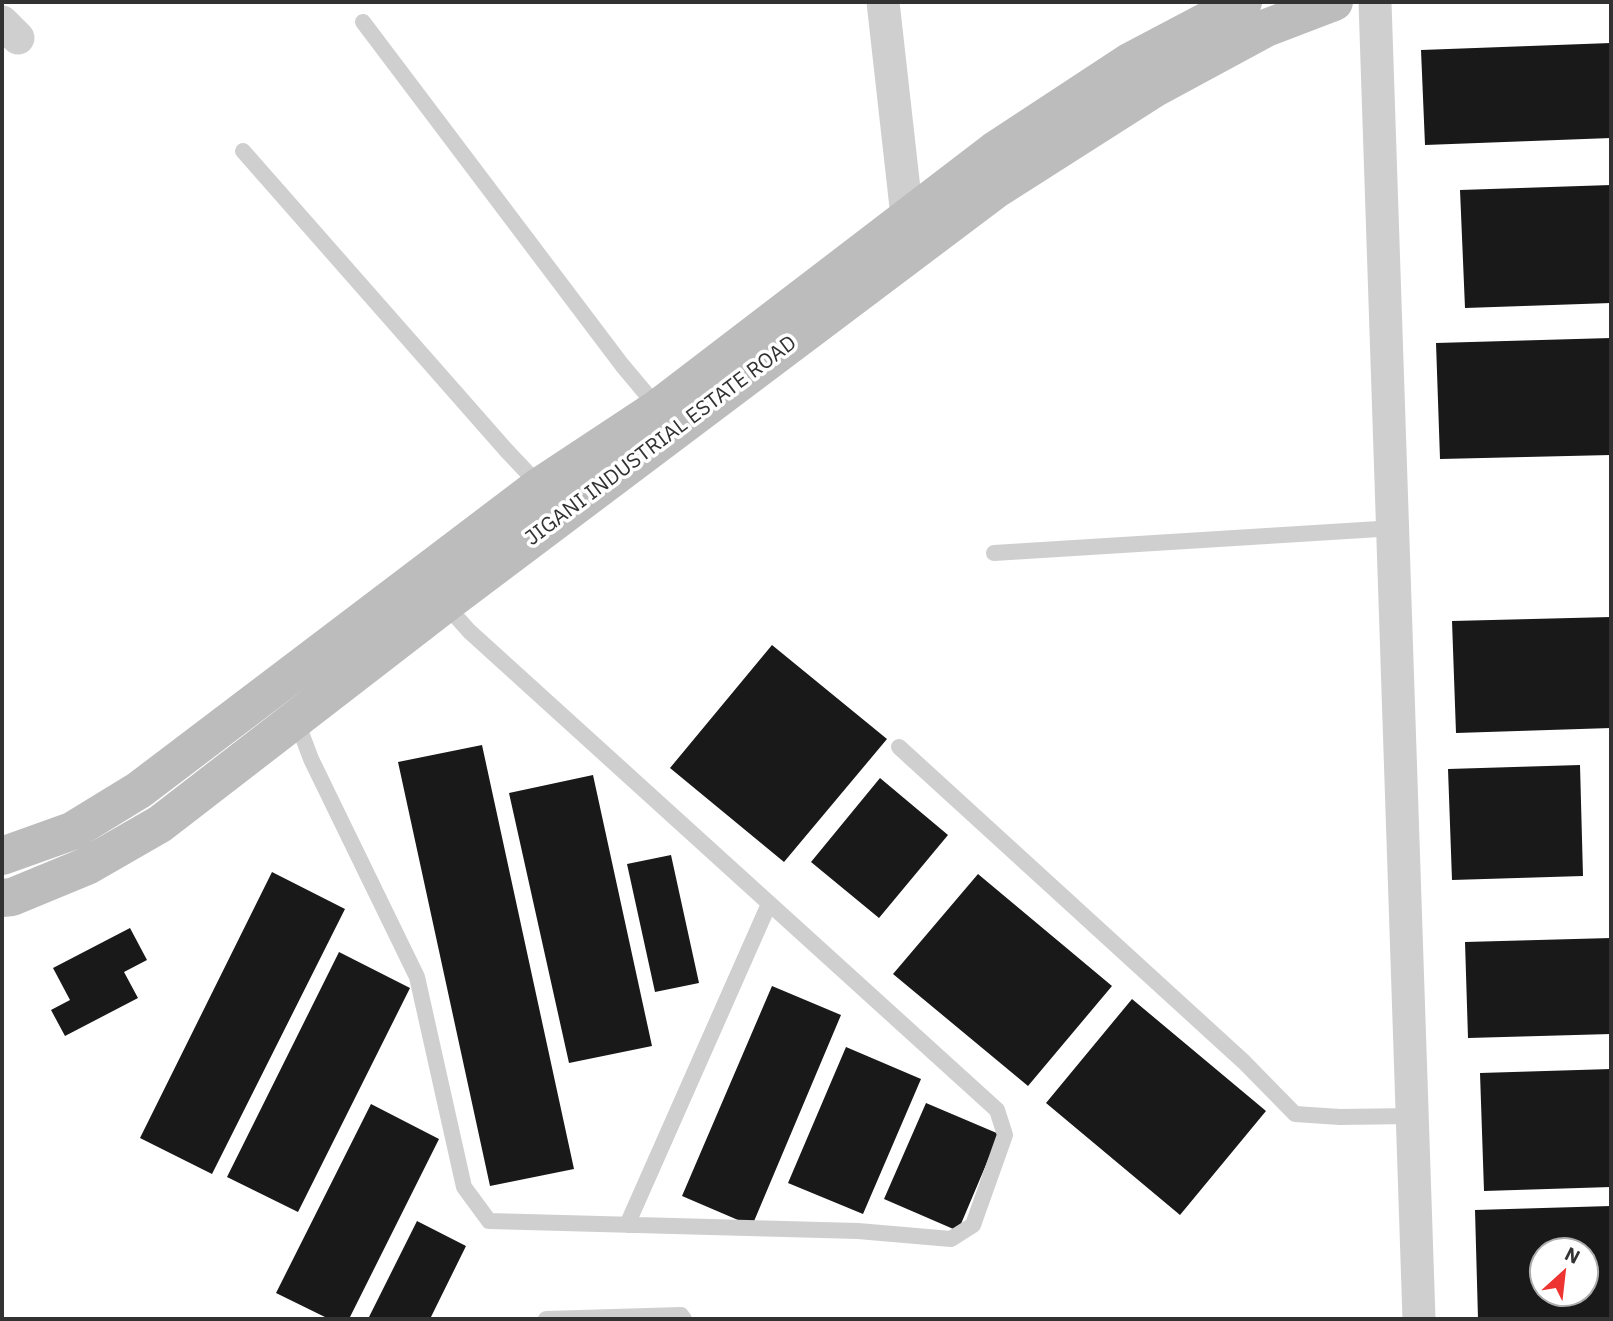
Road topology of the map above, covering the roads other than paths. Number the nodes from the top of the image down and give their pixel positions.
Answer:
1 (883, 2) edge
2 (1241, 2) edge
3 (1334, 2) edge
4 (1375, 2) edge
5 (363, 22) dead end
6 (243, 150) dead end
7 (907, 216) junction
8 (658, 408) junction
9 (540, 486) junction
10 (1395, 528) junction
11 (994, 553) dead end
12 (446, 604) junction
13 (295, 718) junction
14 (899, 747) dead end
15 (139, 790) junction
16 (160, 824) junction
17 (2, 856) edge
18 (2, 898) edge
19 (769, 904) junction
20 (1413, 1116) junction
21 (627, 1225) junction
22 (546, 1319) edge
23 (684, 1319) edge
24 (1419, 1319) edge

1 - 7 street
2 - 7 main road, JIGANI INDUSTRIAL ESTATE ROAD
3 - 12 main road, JIGANI INDUSTRIAL ESTATE ROAD
4 - 10 street
5 - 8 lane
6 - 9 lane
7 - 8 main road, JIGANI INDUSTRIAL ESTATE ROAD
8 - 9 main road, JIGANI INDUSTRIAL ESTATE ROAD
9 - 15 main road, JIGANI INDUSTRIAL ESTATE ROAD
10 - 11 lane
10 - 20 street
12 - 13 main road, JIGANI INDUSTRIAL ESTATE ROAD
12 - 19 lane
13 - 16 main road, JIGANI INDUSTRIAL ESTATE ROAD
13 - 21 lane
14 - 20 lane
15 - 16 main road
15 - 17 main road, JIGANI INDUSTRIAL ESTATE ROAD
16 - 18 main road, JIGANI INDUSTRIAL ESTATE ROAD
19 - 21 lane
19 - 21 lane
20 - 24 street
22 - 23 lane

